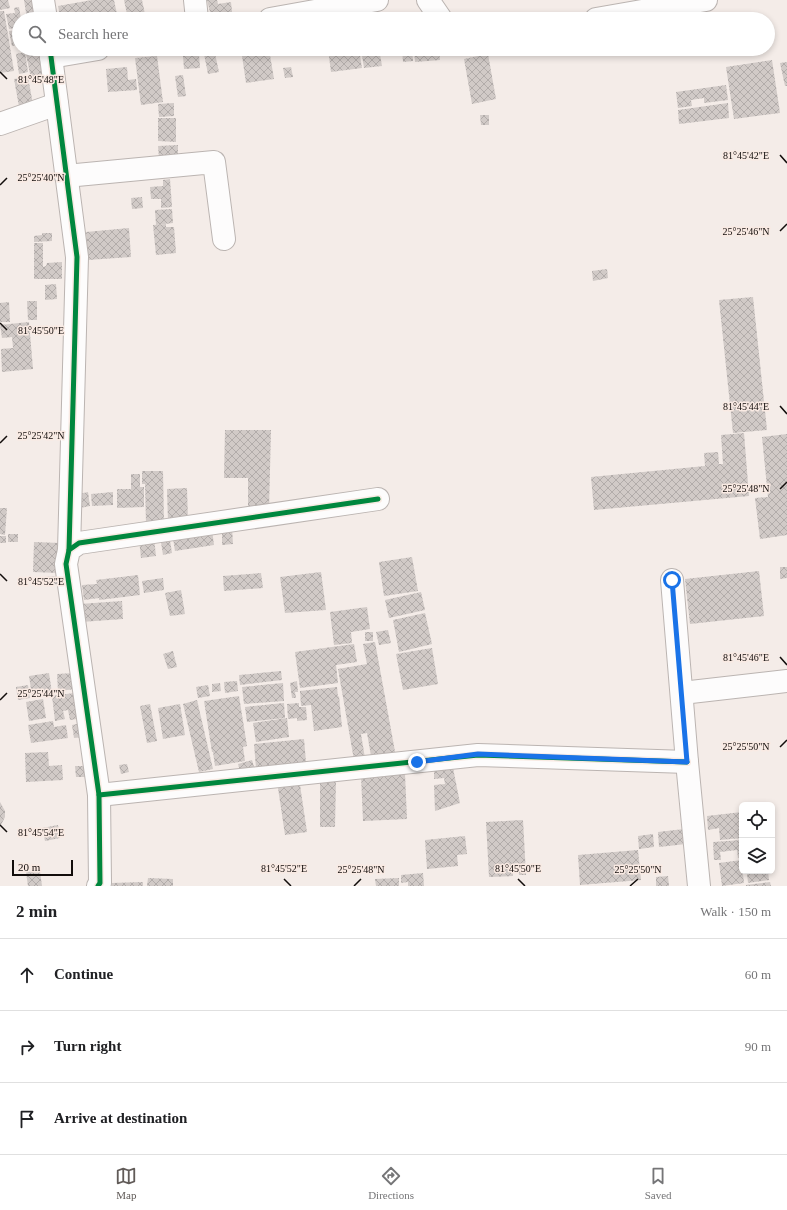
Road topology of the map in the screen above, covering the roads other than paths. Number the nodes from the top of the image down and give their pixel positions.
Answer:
1 (43, 0) edge
2 (194, 0) edge
3 (377, 0) edge
4 (428, 0) edge
5 (706, 0) edge
6 (314, 6) edge
7 (45, 12) edge
8 (196, 12) edge
9 (294, 12) edge
10 (436, 12) edge
11 (637, 12) edge
12 (50, 56) edge
13 (56, 104) junction
14 (0, 124) edge
15 (66, 176) junction
16 (224, 239) dead end
17 (378, 499) dead end
18 (69, 550) junction
19 (672, 580) dead end
20 (787, 681) edge
21 (682, 693) junction
22 (687, 762) junction
23 (99, 795) junction
24 (98, 886) edge
25 (699, 886) edge

1 - 7 street
2 - 8 street
3 - 6 street
4 - 10 street
5 - 11 street
6 - 9 street
12 - 13 street
13 - 14 street
13 - 15 street
15 - 16 street
15 - 18 street
17 - 18 street
18 - 23 street
19 - 21 street
20 - 21 street
21 - 22 street
22 - 23 street
22 - 25 street
23 - 24 street

